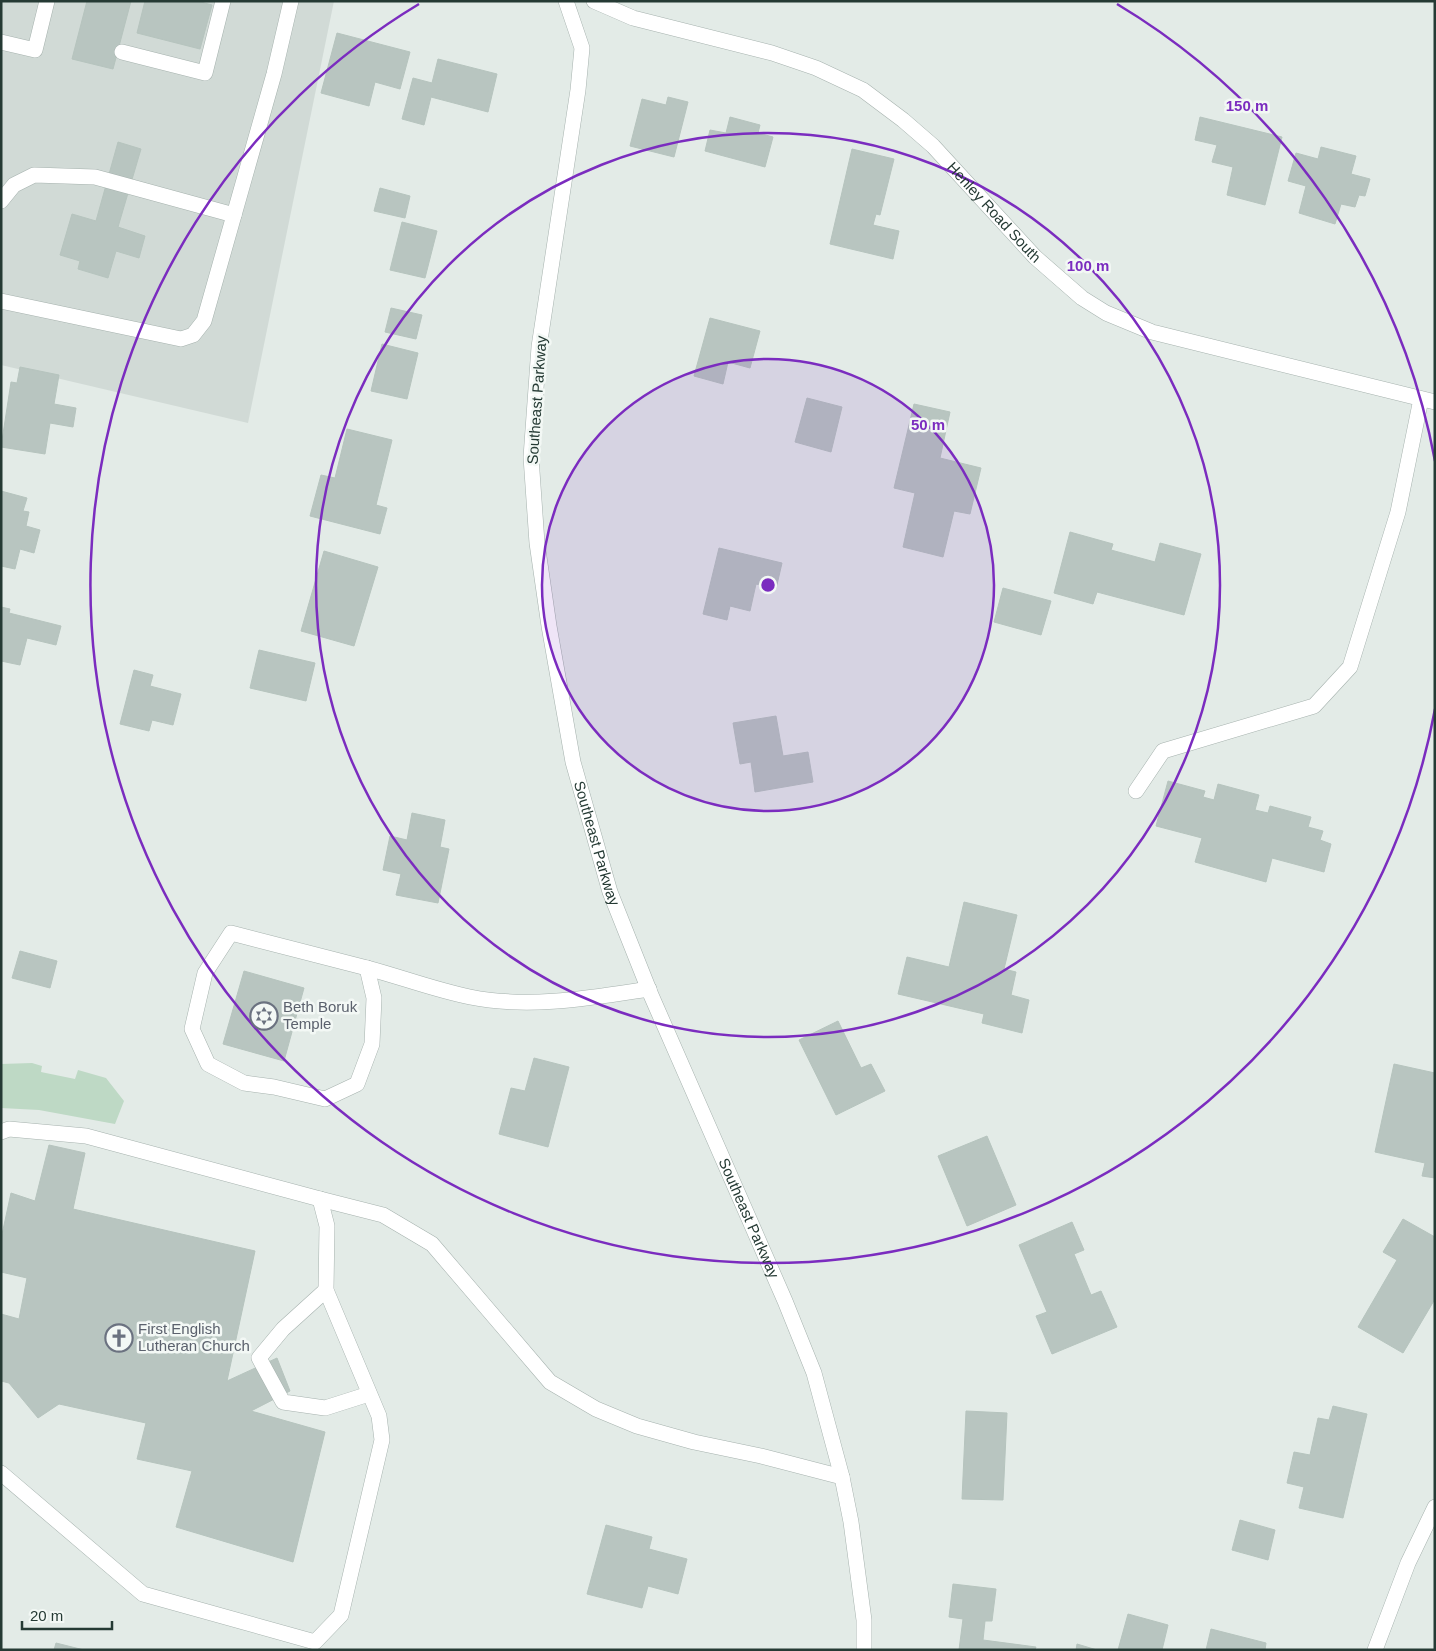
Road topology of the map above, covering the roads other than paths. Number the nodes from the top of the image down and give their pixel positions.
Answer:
1 (47, 1) edge
2 (222, 1) edge
3 (292, 1) edge
4 (566, 1) edge
5 (594, 1) edge
6 (1, 42) edge
7 (122, 52) dead end
8 (1, 201) edge
9 (234, 215) junction
10 (1, 301) edge
11 (1428, 401) edge
12 (1136, 791) dead end
13 (367, 968) junction
14 (649, 989) junction
15 (1, 1132) edge
16 (320, 1200) junction
17 (326, 1290) junction
18 (369, 1394) junction
19 (1, 1472) edge
20 (842, 1477) junction
21 (1435, 1507) edge
22 (864, 1650) edge
23 (1375, 1650) edge

1 - 6 street
2 - 7 street
3 - 9 street
4 - 14 street, Southeast Parkway
5 - 11 street, Henley Road South
8 - 9 street
9 - 10 street
11 - 12 street
13 - 13 street
13 - 14 street
14 - 20 street, Southeast Parkway
15 - 16 street
16 - 17 street
16 - 20 street
17 - 18 street
17 - 18 street
18 - 19 street
20 - 22 street, Southeast Parkway
21 - 23 street

